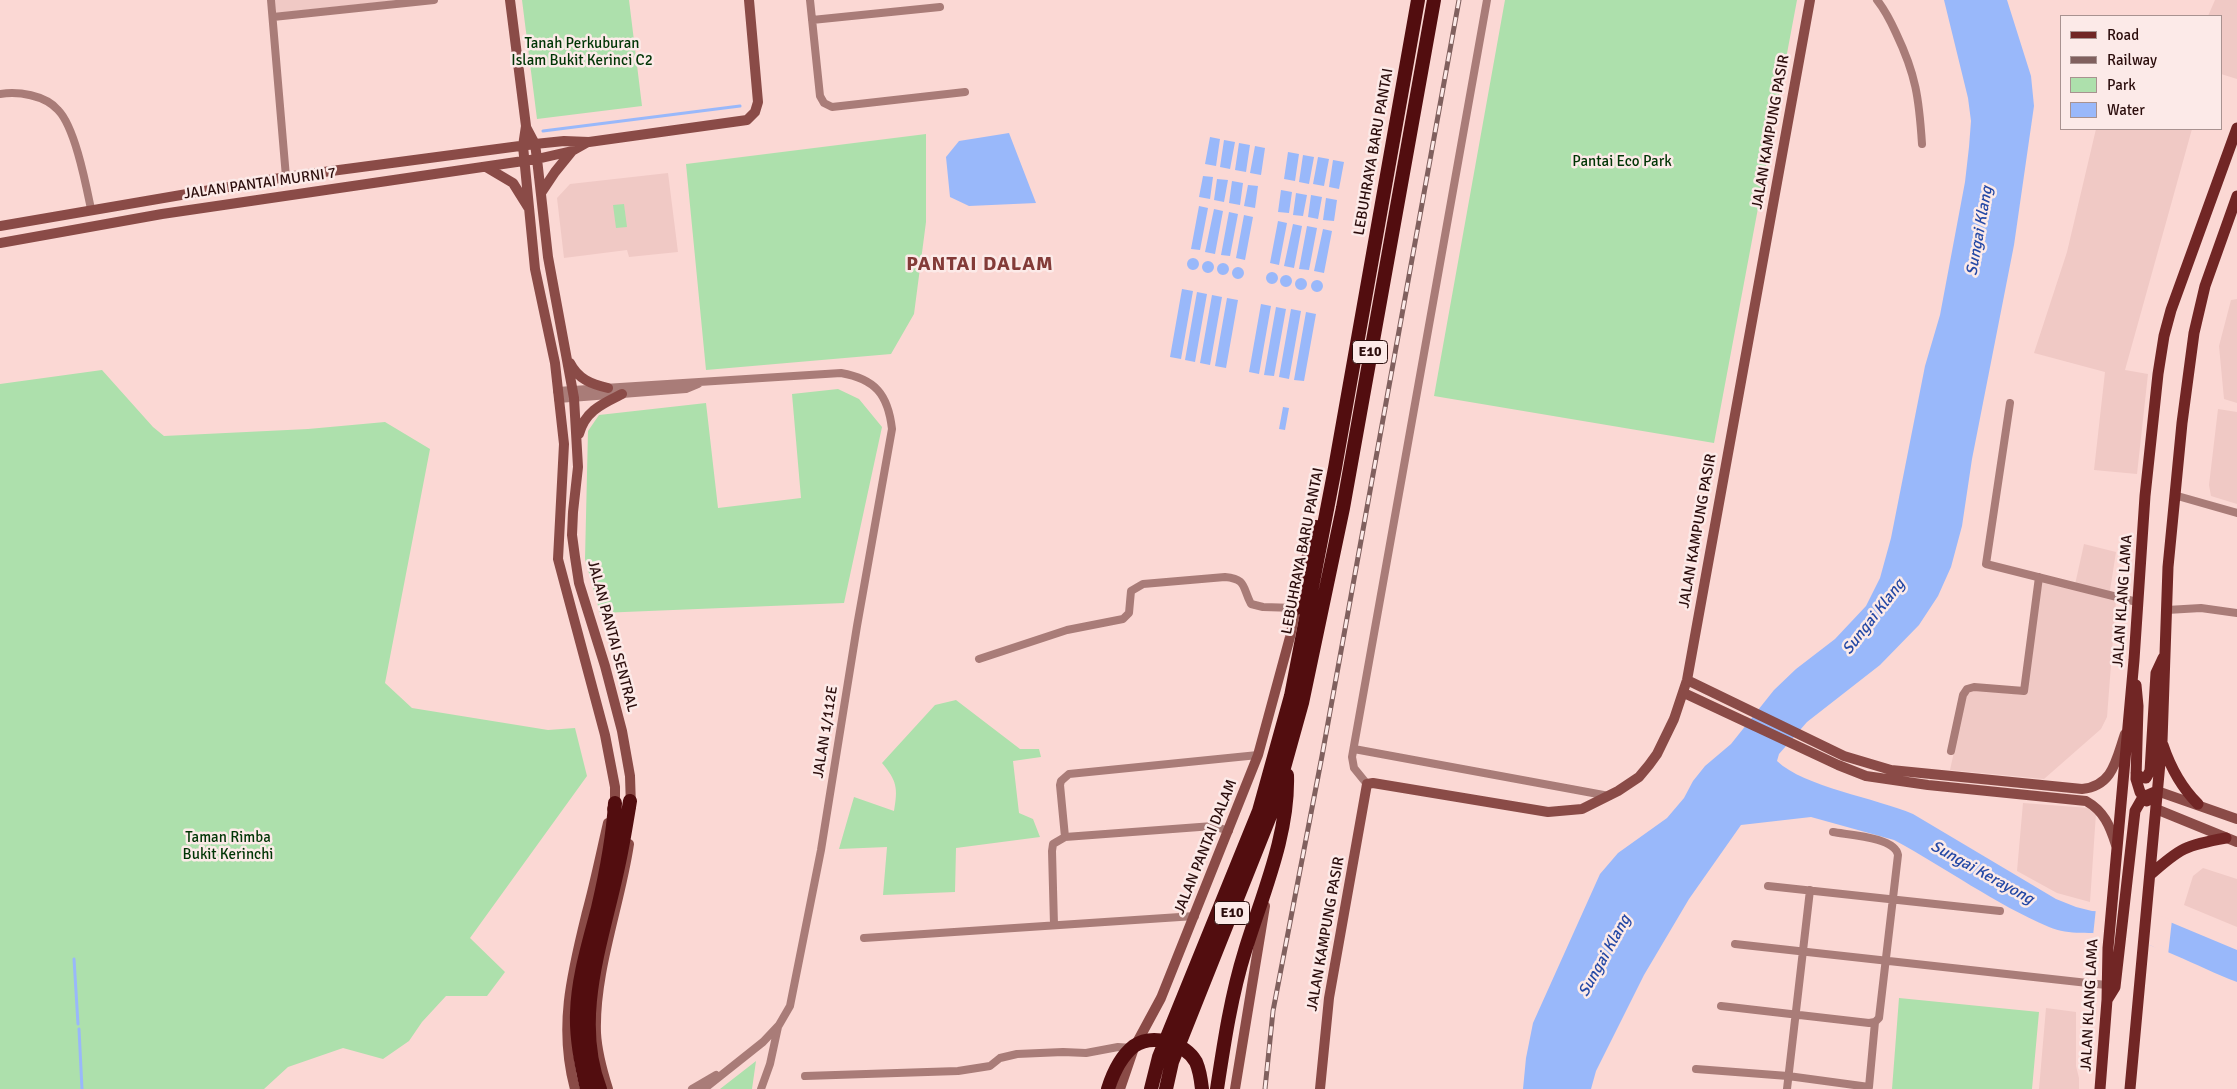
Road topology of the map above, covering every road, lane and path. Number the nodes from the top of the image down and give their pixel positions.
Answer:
1 (271, 0) edge
2 (434, 0) edge
3 (510, 0) edge
4 (749, 0) edge
5 (810, 0) edge
6 (1418, 0) edge
7 (1434, 0) edge
8 (1487, 0) edge
9 (1810, 0) edge
10 (1877, 0) edge
11 (940, 7) dead end
12 (273, 18) junction
13 (812, 20) junction
14 (965, 92) dead end
15 (0, 94) edge
16 (526, 126) junction
17 (2237, 128) edge
18 (589, 142) junction
19 (535, 144) junction
20 (1922, 144) dead end
21 (523, 146) junction
22 (572, 151) junction
23 (537, 159) junction
24 (525, 161) junction
25 (486, 166) junction
26 (286, 177) junction
27 (541, 193) junction
28 (2237, 196) edge
29 (91, 209) junction
30 (530, 210) junction
31 (0, 226) edge
32 (0, 243) edge
33 (566, 355) junction
34 (698, 384) junction
35 (608, 388) junction
36 (574, 394) junction
37 (622, 394) junction
38 (558, 395) junction
39 (2010, 403) dead end
40 (578, 441) junction
41 (1335, 468) junction
42 (2174, 495) junction
43 (2237, 513) edge
44 (575, 557) junction
45 (558, 559) junction
46 (2039, 577) junction
47 (2137, 602) junction
48 (1296, 608) junction
49 (2167, 610) junction
50 (2237, 613) edge
51 (2166, 653) junction
52 (979, 658) dead end
53 (2134, 660) junction
54 (605, 666) junction
55 (588, 671) junction
56 (1687, 680) junction
57 (1684, 692) junction
58 (1717, 702) junction
59 (2126, 730) junction
60 (2162, 741) junction
61 (1354, 749) junction
62 (1951, 751) dead end
63 (1258, 755) junction
64 (1287, 762) junction
65 (2136, 773) junction
66 (1367, 784) junction
67 (2157, 792) junction
68 (1609, 796) junction
69 (2143, 797) junction
70 (630, 801) junction
71 (615, 803) junction
72 (2198, 804) junction
73 (2156, 809) junction
74 (2237, 820) edge
75 (1229, 831) junction
76 (1833, 832) dead end
77 (1065, 837) junction
78 (2232, 840) edge
79 (2116, 845) junction
80 (1271, 875) junction
81 (2150, 875) junction
82 (1768, 886) dead end
83 (1810, 890) junction
84 (1892, 899) junction
85 (2000, 911) dead end
86 (1195, 916) junction
87 (1054, 925) junction
88 (864, 938) dead end
89 (1735, 944) dead end
90 (1802, 952) junction
91 (1886, 961) junction
92 (2106, 986) junction
93 (2107, 1000) junction
94 (1721, 1006) dead end
95 (1795, 1015) junction
96 (1875, 1022) junction
97 (779, 1025) junction
98 (1134, 1048) junction
99 (731, 1067) junction
100 (1696, 1069) dead end
101 (805, 1076) dead end
102 (1788, 1076) junction
103 (575, 1089) edge
104 (587, 1089) edge
105 (600, 1089) edge
106 (608, 1089) edge
107 (692, 1089) edge
108 (704, 1089) edge
109 (761, 1089) edge
110 (1108, 1089) edge
111 (1120, 1089) edge
112 (1151, 1089) edge
113 (1166, 1089) edge
114 (1202, 1089) edge
115 (1217, 1089) edge
116 (1235, 1089) edge
117 (1320, 1089) edge
118 (1787, 1089) edge
119 (2100, 1089) edge
120 (2130, 1089) edge

1 - 12 street
2 - 12 street
3 - 16 main road
4 - 18 main road
5 - 13 street
6 - 41 highway, LEBUHRAYA BARU PANTAI / E10
7 - 64 highway, LEBUHRAYA BARU PANTAI / E10
8 - 61 street
9 - 56 main road, JALAN KAMPUNG PASIR
10 - 20 street
11 - 13 street
12 - 26 street
13 - 14 street
15 - 29 street
16 - 19 main road, JALAN PANTAI SENTRAL
16 - 21 main road
17 - 47 main road, JALAN KLANG LAMA
18 - 19 main road, JALAN PANTAI MURNI 7
18 - 22 main road
19 - 21 main road, JALAN PANTAI MURNI 7
19 - 23 main road, JALAN PANTAI SENTRAL
21 - 24 main road
21 - 26 main road, JALAN PANTAI MURNI 7
22 - 23 main road, JALAN PANTAI MURNI 7
22 - 27 main road
23 - 24 main road, JALAN PANTAI MURNI 7
23 - 27 main road, JALAN PANTAI SENTRAL
24 - 25 main road, JALAN PANTAI MURNI 7
24 - 30 main road
25 - 30 main road
25 - 32 main road, JALAN PANTAI MURNI 7
26 - 29 main road, JALAN PANTAI MURNI 7
27 - 33 main road, JALAN PANTAI SENTRAL
28 - 42 main road
29 - 31 main road, JALAN PANTAI MURNI 7
30 - 38 main road
33 - 35 main road
33 - 36 main road, JALAN PANTAI SENTRAL
34 - 35 street
34 - 37 street
34 - 97 street, JALAN 1/112E
35 - 36 street
36 - 37 street
36 - 38 street
36 - 40 main road, JALAN PANTAI SENTRAL
37 - 40 main road
38 - 45 main road
39 - 46 street
40 - 44 main road, JALAN PANTAI SENTRAL
41 - 48 highway
41 - 112 highway, LEBUHRAYA BARU PANTAI / E10
42 - 43 street
42 - 49 main road
44 - 45 main road
44 - 54 main road, JALAN PANTAI SENTRAL
45 - 55 main road
46 - 47 street
46 - 62 street
47 - 53 main road, JALAN KLANG LAMA
48 - 52 street
48 - 63 main road, JALAN PANTAI DALAM
49 - 50 street
49 - 51 main road
51 - 60 main road
51 - 65 main road
53 - 59 main road, JALAN KLANG LAMA
53 - 65 main road
54 - 55 main road
54 - 70 main road, JALAN PANTAI SENTRAL
55 - 71 main road
56 - 57 main road, JALAN KAMPUNG PASIR
56 - 58 main road
57 - 58 main road
57 - 68 main road, JALAN KAMPUNG PASIR
58 - 59 main road
58 - 79 main road
59 - 79 main road, JALAN KLANG LAMA
60 - 67 main road
60 - 72 main road
61 - 66 street
61 - 68 street
63 - 75 main road, JALAN PANTAI DALAM
63 - 77 street
64 - 80 highway
64 - 113 highway, LEBUHRAYA BARU PANTAI / E10
65 - 69 main road
66 - 68 main road, JALAN KAMPUNG PASIR
66 - 117 main road, JALAN KAMPUNG PASIR
67 - 69 main road
67 - 72 main road
67 - 73 main road
69 - 73 main road
69 - 93 main road
70 - 105 highway
70 - 106 main road, JALAN PANTAI SENTRAL
71 - 103 main road
71 - 104 highway
72 - 74 main road
73 - 78 main road
73 - 81 main road
75 - 77 street
75 - 86 main road, JALAN PANTAI DALAM
76 - 84 street
77 - 87 street
78 - 81 main road
79 - 92 main road, JALAN KLANG LAMA
80 - 115 highway
80 - 116 main road
81 - 120 main road
82 - 83 street
83 - 84 street
83 - 90 street
84 - 85 street
84 - 91 street
86 - 87 street
86 - 98 main road, JALAN PANTAI DALAM
87 - 88 street
89 - 90 street
90 - 91 street
90 - 95 street
91 - 92 street
91 - 96 street
92 - 93 main road, JALAN KLANG LAMA
93 - 119 main road, JALAN KLANG LAMA
94 - 95 street
95 - 96 street
95 - 102 street
96 - 102 street
97 - 99 street, JALAN 1/112E
97 - 109 street
98 - 101 street
98 - 111 main road, JALAN PANTAI DALAM
99 - 107 street, JALAN 1/112E
99 - 108 street, JALAN 1/112E
100 - 102 street
102 - 118 street
110 - 114 highway

